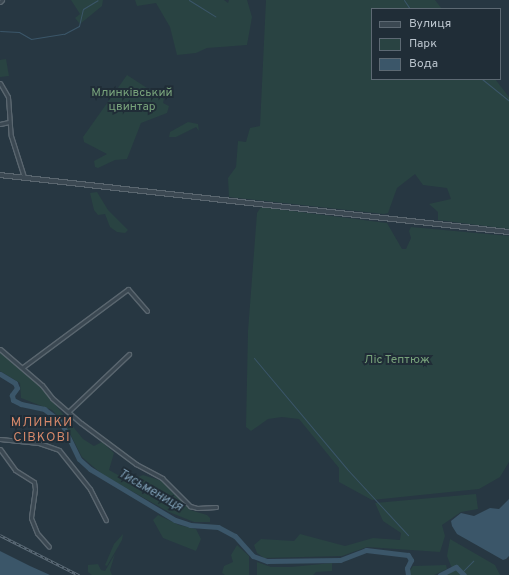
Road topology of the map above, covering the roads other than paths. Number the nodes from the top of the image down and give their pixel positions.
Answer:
1 (0, 83) edge
2 (9, 122) junction
3 (0, 124) edge
4 (0, 175) edge
5 (24, 177) junction
6 (509, 232) edge
7 (147, 311) dead end
8 (0, 349) edge
9 (130, 354) dead end
10 (23, 367) junction
11 (69, 412) junction
12 (0, 439) edge
13 (0, 449) edge
14 (216, 507) dead end
15 (106, 520) dead end
16 (49, 547) dead end

1 - 2 street
2 - 3 street
2 - 5 street
4 - 5 street
5 - 6 street
7 - 10 street
8 - 10 street
9 - 11 street
10 - 11 street
11 - 14 street
12 - 15 street
13 - 16 street

